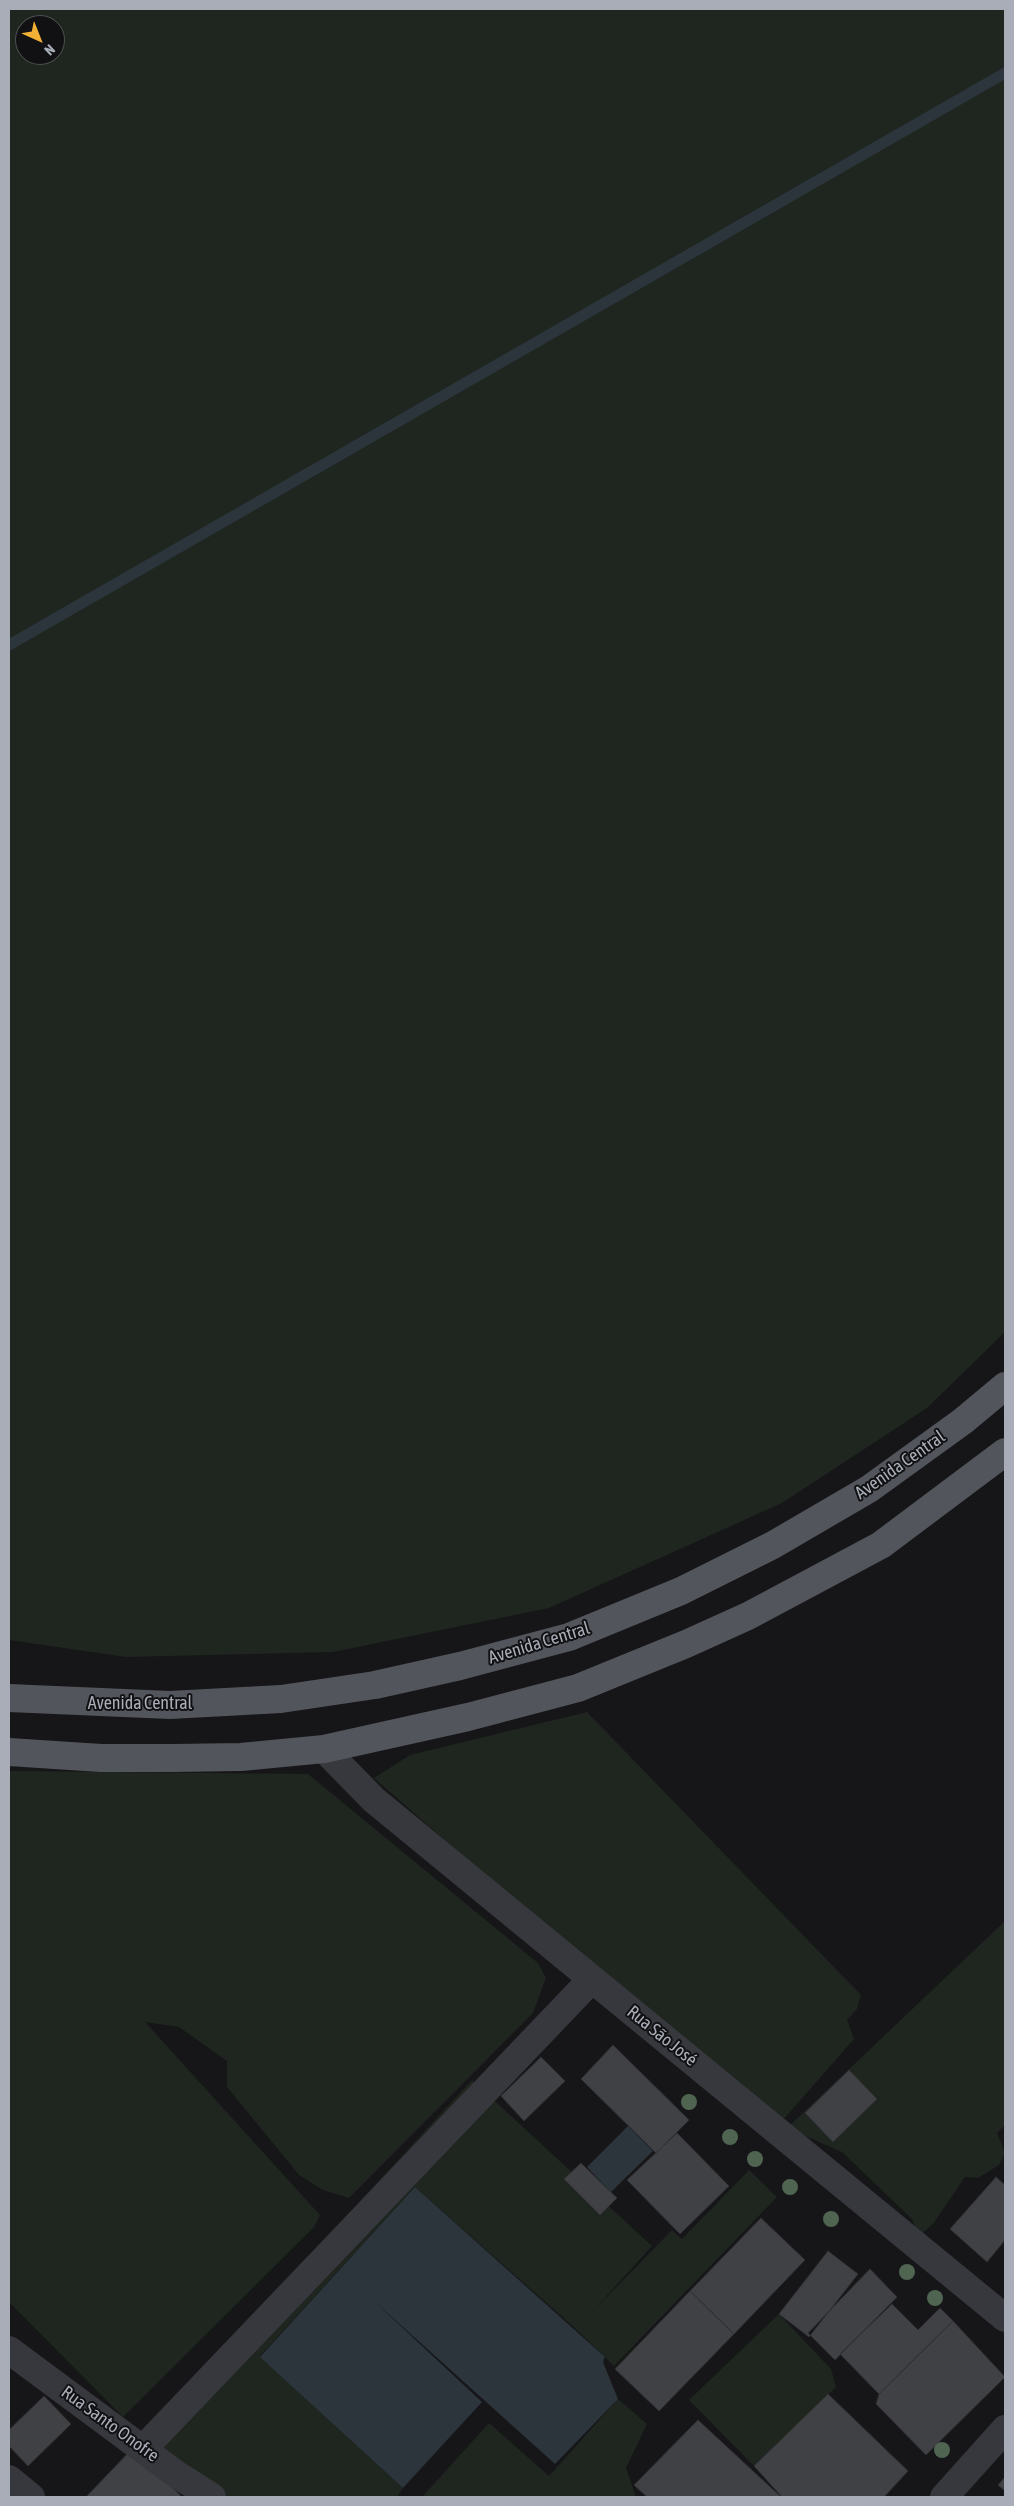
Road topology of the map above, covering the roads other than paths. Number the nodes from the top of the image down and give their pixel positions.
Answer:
1 (1005, 1386) edge
2 (1005, 1452) edge
3 (9, 1698) edge
4 (324, 1749) junction
5 (9, 1752) edge
6 (592, 1979) junction
7 (1005, 2318) edge
8 (9, 2350) edge
9 (1005, 2429) edge
10 (143, 2449) junction
11 (9, 2480) edge
12 (31, 2497) edge
13 (212, 2497) edge
14 (944, 2497) edge

1 - 3 main road, Avenida Central
2 - 4 main road
4 - 5 main road
4 - 6 street, Rua São José
6 - 7 street, Rua São José
6 - 10 street
8 - 10 street, Rua Santo Onofre
9 - 14 street
10 - 13 street, Rua Santo Onofre
11 - 12 street

